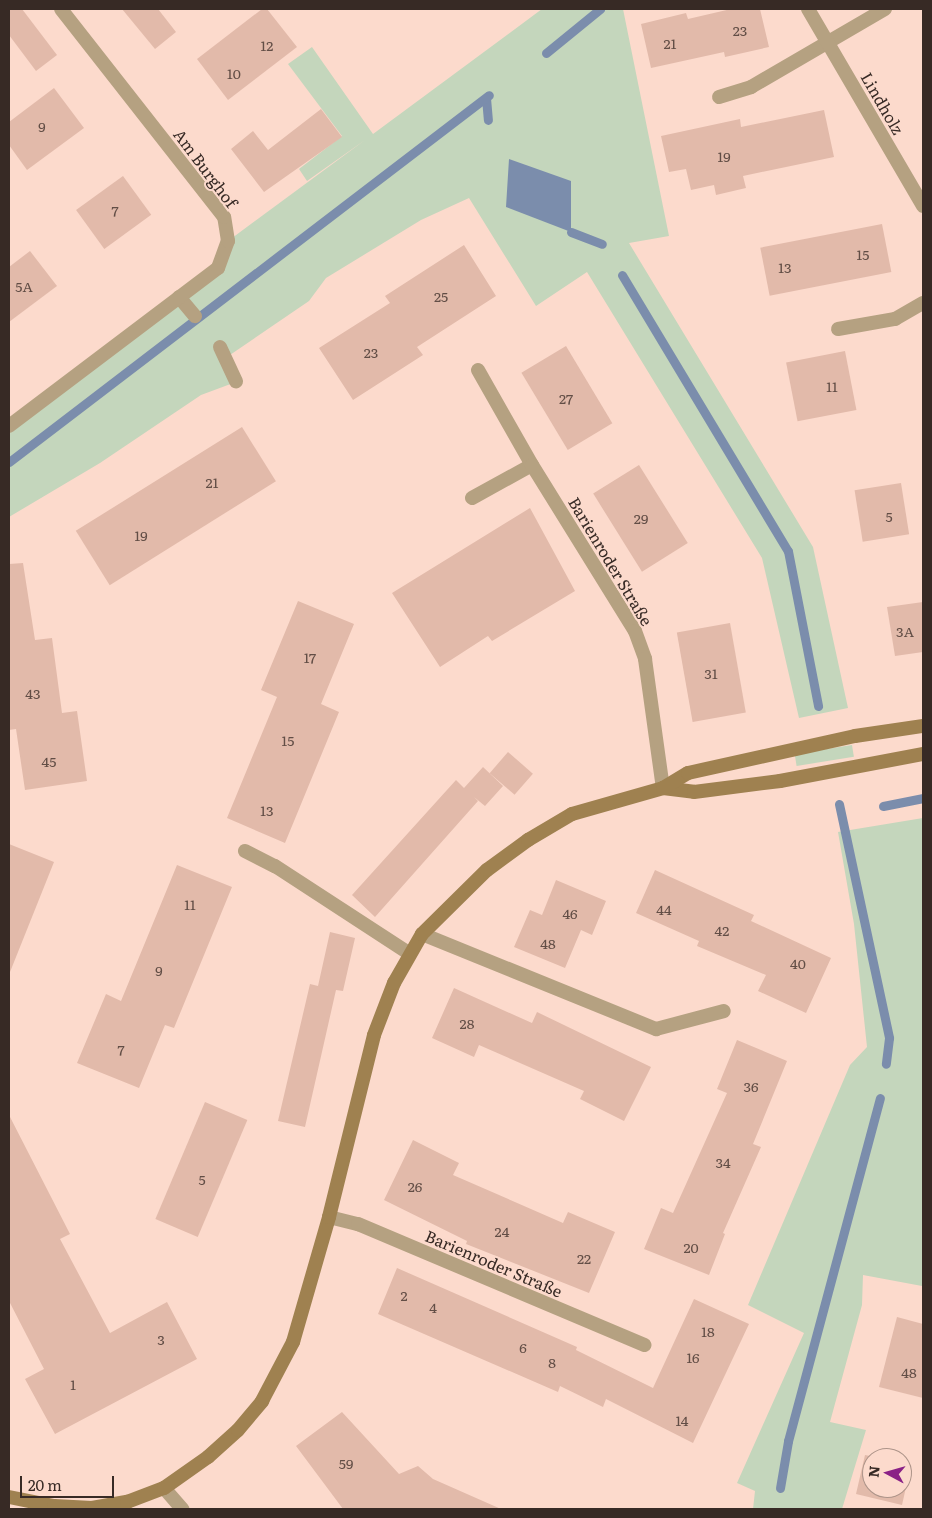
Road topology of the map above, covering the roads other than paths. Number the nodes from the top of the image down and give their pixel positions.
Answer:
1 (61, 9) edge
2 (808, 9) edge
3 (885, 9) edge
4 (828, 43) junction
5 (719, 97) dead end
6 (923, 206) edge
7 (179, 297) junction
8 (923, 303) edge
9 (195, 316) dead end
10 (838, 329) dead end
11 (220, 347) dead end
12 (478, 370) dead end
13 (236, 382) dead end
14 (9, 426) edge
15 (532, 465) junction
16 (472, 498) dead end
17 (923, 726) edge
18 (923, 754) edge
19 (663, 788) junction
20 (245, 851) dead end
21 (422, 934) junction
22 (410, 954) junction
23 (724, 1011) dead end
24 (329, 1217) junction
25 (644, 1345) dead end
26 (164, 1488) junction
27 (9, 1497) edge
28 (182, 1509) edge

1 - 7 street, Am Burghof
2 - 4 street, Lindholz
3 - 4 street
4 - 5 street
4 - 6 street, Lindholz
7 - 9 street
7 - 14 street, Am Burghof
8 - 10 street
11 - 13 street
12 - 15 street, Barienroder Straße
15 - 16 street
15 - 19 street, Barienroder Straße
17 - 19 main road
18 - 19 main road
19 - 21 main road
20 - 22 street
21 - 22 main road
21 - 23 street
22 - 24 main road
24 - 25 street, Barienroder Straße
24 - 26 main road
26 - 27 main road
26 - 28 street

